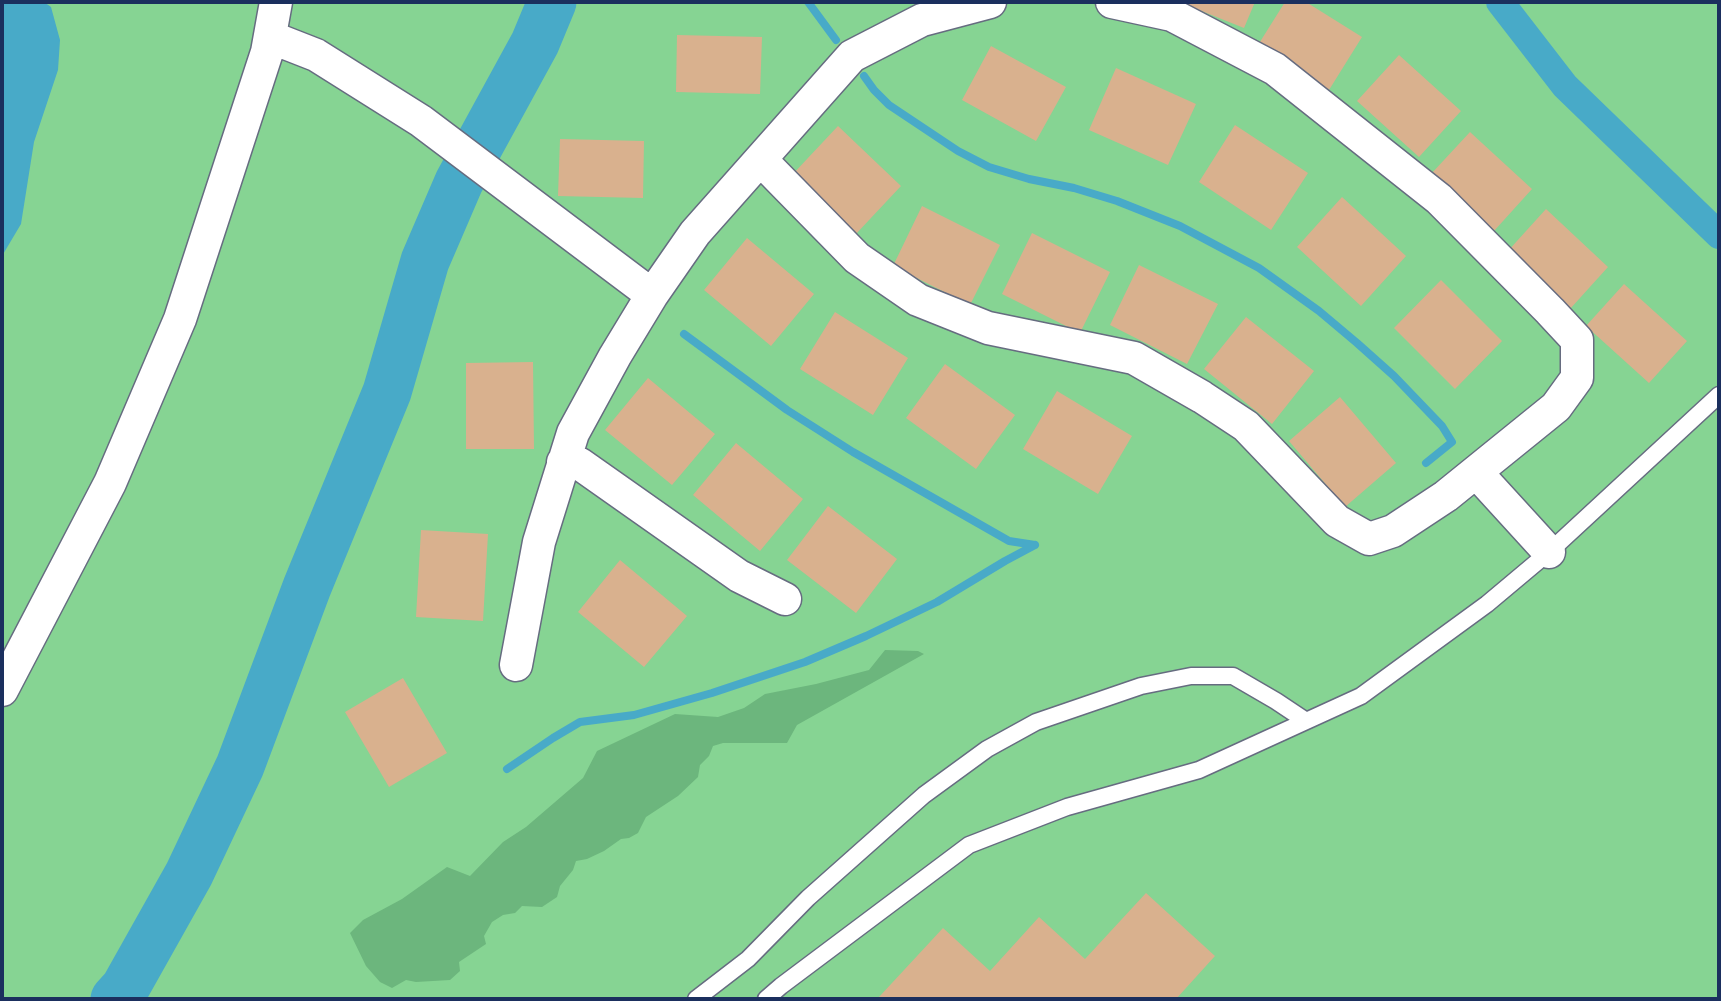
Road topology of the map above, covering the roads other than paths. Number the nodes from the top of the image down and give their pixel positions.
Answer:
1 (276, 2) edge
2 (990, 2) edge
3 (1112, 2) edge
4 (270, 37) junction
5 (761, 160) junction
6 (652, 295) junction
7 (1719, 395) edge
8 (563, 462) junction
9 (1476, 472) junction
10 (1549, 552) junction
11 (785, 599) dead end
12 (516, 665) dead end
13 (2, 690) edge
14 (1306, 721) junction
15 (696, 999) edge
16 (766, 999) edge

1 - 4 street
2 - 5 street
3 - 9 street
4 - 6 street
4 - 13 street
5 - 6 street
5 - 9 street
6 - 8 street
7 - 10 lane
8 - 11 street
8 - 12 street
9 - 10 street
10 - 14 lane
14 - 15 lane
14 - 16 lane

